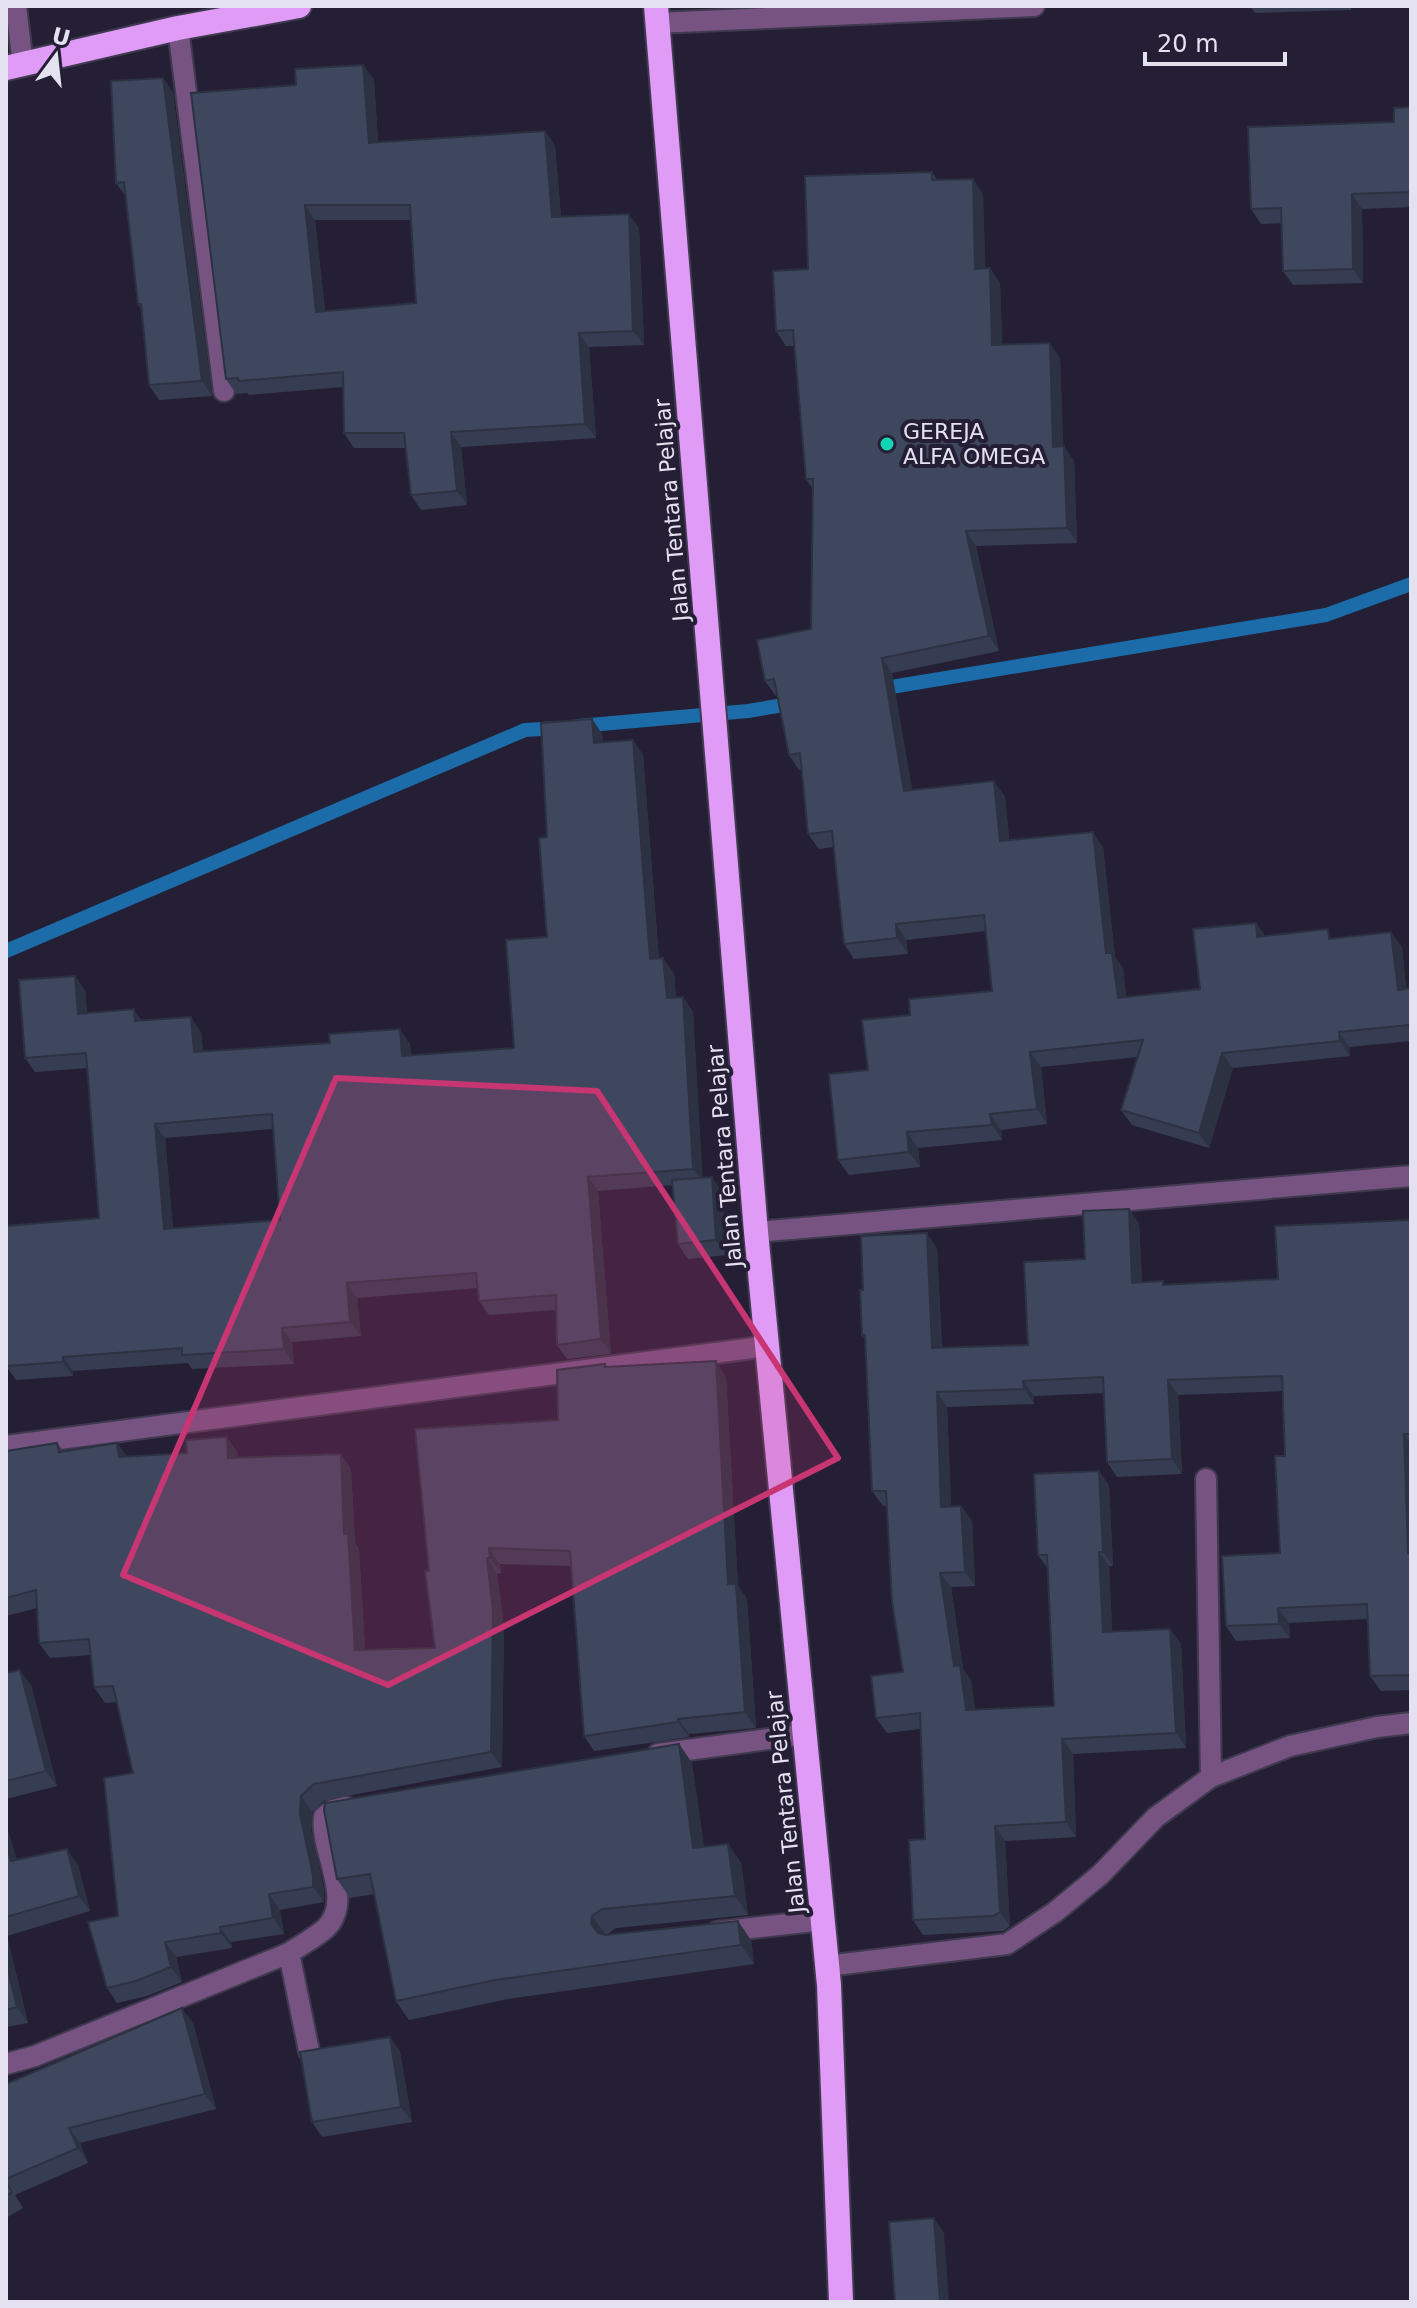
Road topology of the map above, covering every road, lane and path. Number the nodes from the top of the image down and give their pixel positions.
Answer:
1 (16, 6) edge
2 (299, 6) edge
3 (1034, 6) edge
4 (657, 14) edge
5 (178, 28) junction
6 (15, 66) edge
7 (224, 391) edge
8 (1411, 1176) edge
9 (756, 1232) junction
10 (768, 1346) junction
11 (6, 1446) edge
12 (1206, 1479) dead end
13 (1411, 1723) edge
14 (805, 1734) junction
15 (641, 1757) edge
16 (1211, 1777) junction
17 (364, 1804) edge
18 (823, 1920) junction
19 (695, 1934) edge
20 (289, 1953) junction
21 (827, 1966) junction
22 (309, 2051) edge
23 (6, 2064) edge
24 (841, 2302) edge

1 - 6 street
2 - 5 highway
3 - 4 street
4 - 9 highway, Jalan Tentara Pelajar
5 - 6 highway
5 - 7 street
8 - 9 street
9 - 10 highway, Jalan Tentara Pelajar
10 - 11 street
10 - 14 highway, Jalan Tentara Pelajar
12 - 16 street
13 - 16 street
14 - 15 street
14 - 18 highway, Jalan Tentara Pelajar
16 - 21 street
17 - 20 street
18 - 19 street
18 - 21 highway, Jalan Tentara Pelajar
20 - 22 street
20 - 23 street
21 - 24 highway, Jalan Tentara Pelajar

